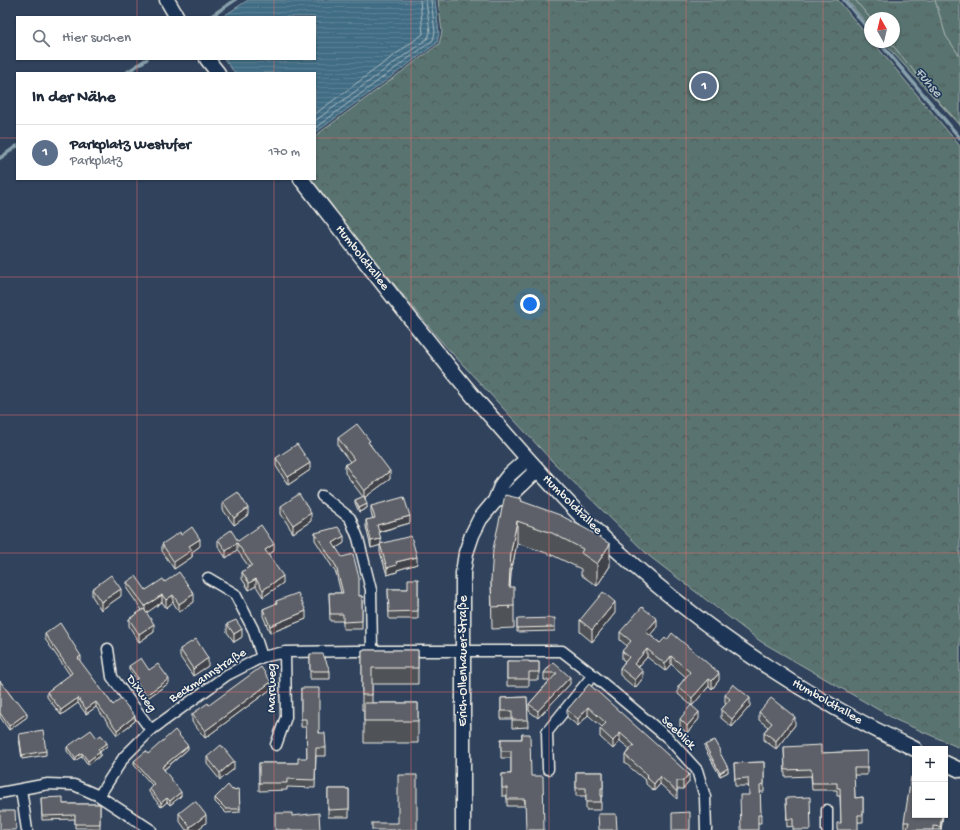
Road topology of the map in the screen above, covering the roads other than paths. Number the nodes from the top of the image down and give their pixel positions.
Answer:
1 (167, 0) edge
2 (176, 16) edge
3 (208, 60) edge
4 (217, 72) edge
5 (302, 180) edge
6 (527, 459) junction
7 (537, 470) junction
8 (322, 496) dead end
9 (495, 501) junction
10 (208, 578) dead end
11 (108, 649) dead end
12 (372, 650) junction
13 (462, 650) junction
14 (285, 652) junction
15 (262, 656) junction
16 (593, 675) junction
17 (151, 730) junction
18 (276, 745) dead end
19 (912, 748) edge
20 (948, 764) edge
21 (548, 769) dead end
22 (960, 770) edge
23 (21, 789) junction
24 (0, 793) edge
25 (99, 796) junction
26 (827, 810) dead end
27 (27, 830) edge
28 (151, 830) edge
29 (464, 830) edge
30 (706, 830) edge
31 (827, 830) edge

1 - 2 street
3 - 4 street
5 - 6 street, Humboldtallee
6 - 7 street, Humboldtallee
6 - 9 street, Erich-Ollenhauer-Straße
7 - 9 street, Erich-Ollenhauer-Straße
7 - 19 street, Humboldtallee
8 - 12 street
9 - 13 street, Erich-Ollenhauer-Straße
10 - 15 street
11 - 17 street, Dixweg
12 - 13 street, Beckmannstraße
12 - 14 street, Beckmannstraße
13 - 16 street, Seeblick
13 - 29 street, Erich-Ollenhauer-Straße
14 - 15 street, Beckmannstraße
14 - 18 street, Marcweg
15 - 17 street, Beckmannstraße
16 - 21 street
16 - 30 street, Seeblick
17 - 25 street, Beckmannstraße
20 - 22 street
23 - 24 street
23 - 25 street
23 - 27 street
25 - 28 street
26 - 31 street

